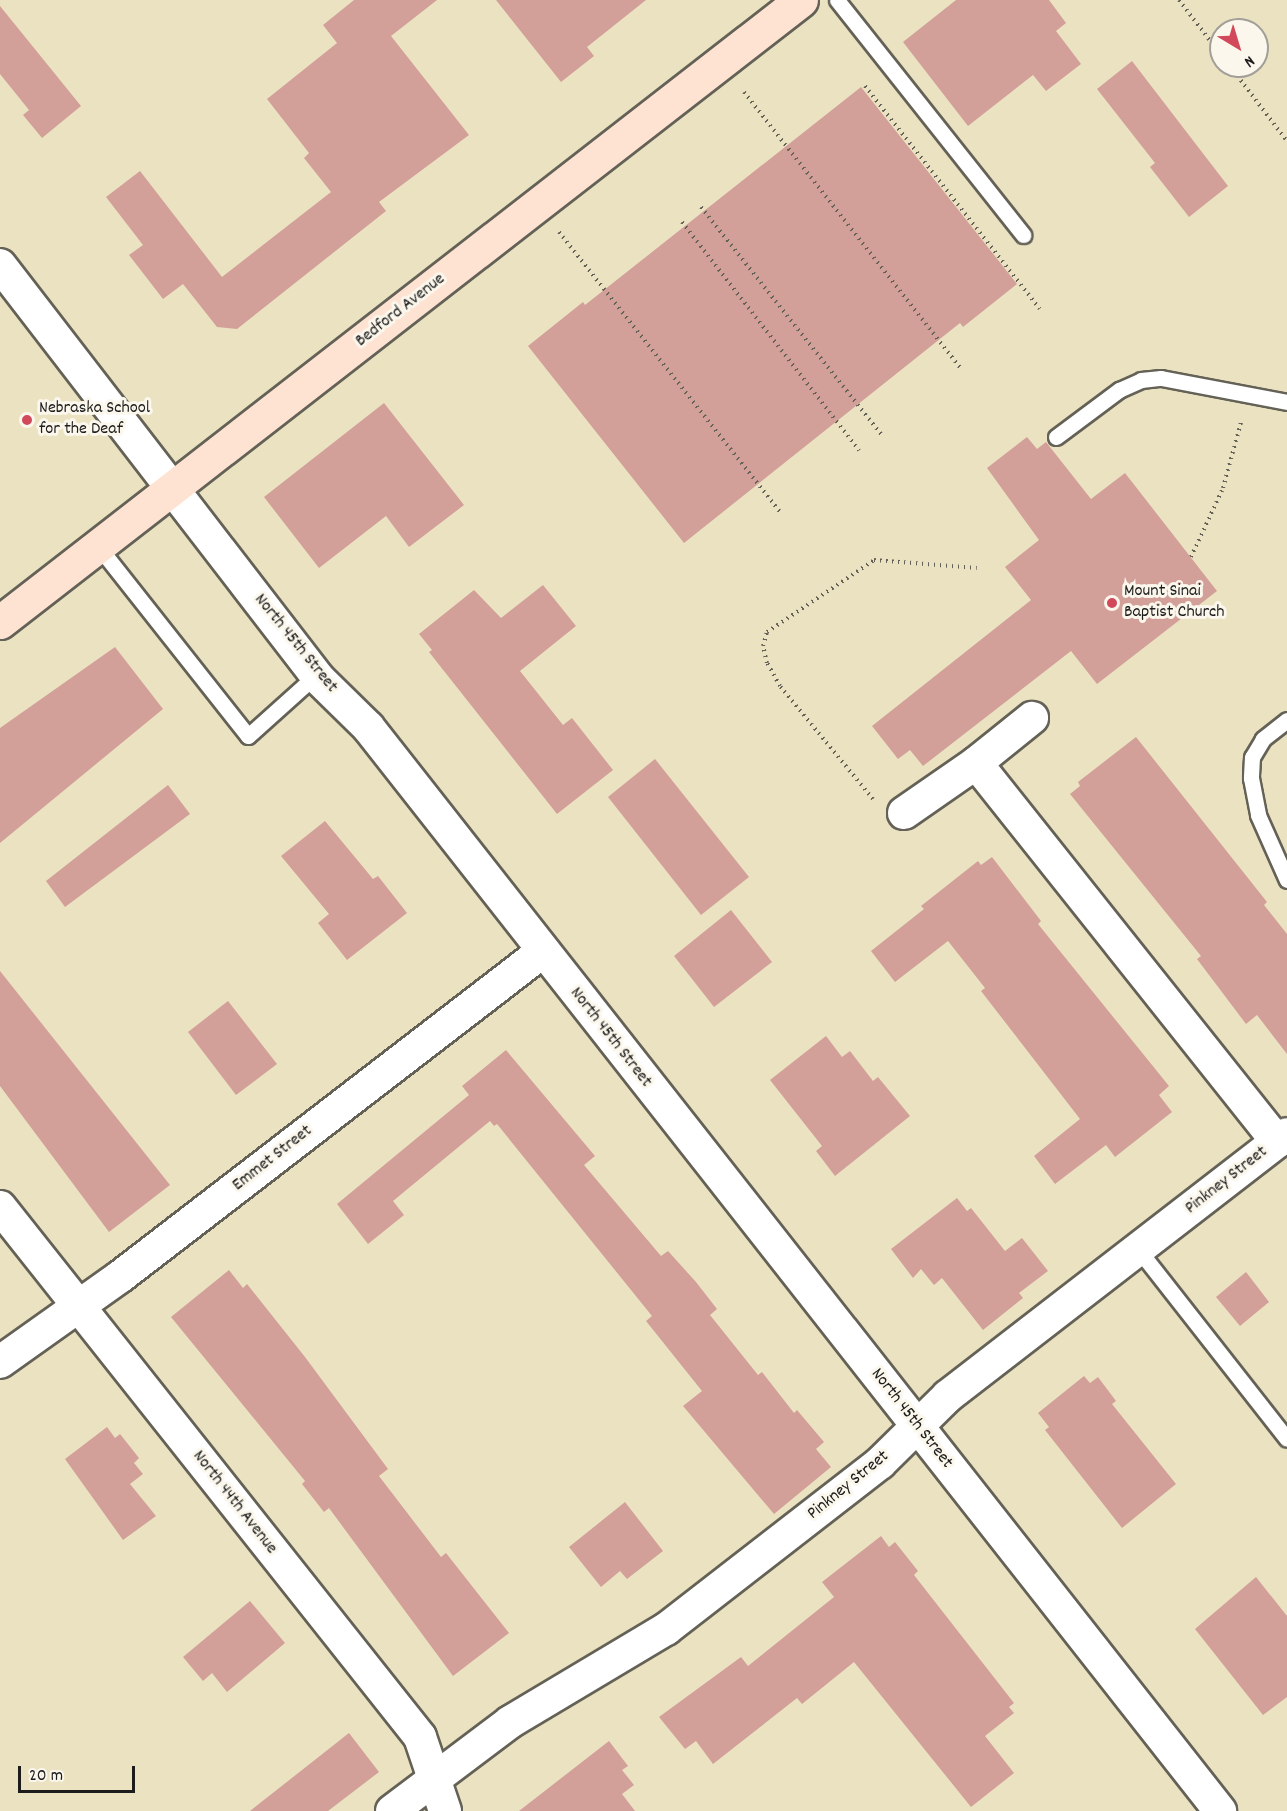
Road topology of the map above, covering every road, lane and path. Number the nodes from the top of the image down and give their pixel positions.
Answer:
1 (801, 0) edge
2 (837, 0) edge
3 (1179, 0) edge
4 (1209, 39) edge
5 (720, 63) junction
6 (1239, 78) edge
7 (865, 86) dead end
8 (1287, 141) edge
9 (537, 205) junction
10 (701, 207) dead end
11 (682, 222) dead end
12 (1023, 235) dead end
13 (0, 265) edge
14 (1040, 309) dead end
15 (962, 370) dead end
16 (1246, 394) junction
17 (1287, 402) edge
18 (881, 434) dead end
19 (1056, 437) dead end
20 (859, 450) dead end
21 (173, 488) junction
22 (780, 512) dead end
23 (98, 546) junction
24 (1191, 557) dead end
25 (977, 568) dead end
26 (0, 621) edge
27 (316, 675) junction
28 (1032, 718) dead end
29 (1287, 720) edge
30 (976, 764) junction
31 (904, 813) joint
32 (1287, 880) edge
33 (542, 952) junction
34 (1282, 1138) edge
35 (0, 1207) edge
36 (1138, 1250) junction
37 (78, 1305) junction
38 (0, 1362) edge
39 (917, 1427) junction
40 (1287, 1439) edge
41 (434, 1778) junction
42 (392, 1811) edge
43 (446, 1811) edge
44 (1220, 1811) edge

1 - 5 street, Bedford Avenue
2 - 12 lane
3 - 4 path
5 - 9 street, Bedford Avenue
5 - 15 path
6 - 8 path
7 - 14 path
9 - 21 street, Bedford Avenue
9 - 22 path
10 - 18 path
11 - 20 path
13 - 21 street, North 45th Street
16 - 17 lane
16 - 19 lane
16 - 24 path
21 - 23 street, Bedford Avenue
21 - 27 street, North 45th Street
23 - 26 street, Bedford Avenue
23 - 27 lane
25 - 31 path
27 - 33 street, North 45th Street
28 - 30 street
29 - 32 lane
30 - 31 street
30 - 34 street
33 - 37 street, Emmet Street
33 - 39 street, North 45th Street
34 - 36 street, Pinkney Street
35 - 37 street, North 44th Avenue
36 - 39 street, Pinkney Street
36 - 40 lane
37 - 38 street, Emmet Street
37 - 41 street, North 44th Avenue
39 - 41 street, Pinkney Street
39 - 44 street, North 45th Street
41 - 42 street, Pinkney Street
41 - 43 street, North 44th Avenue

